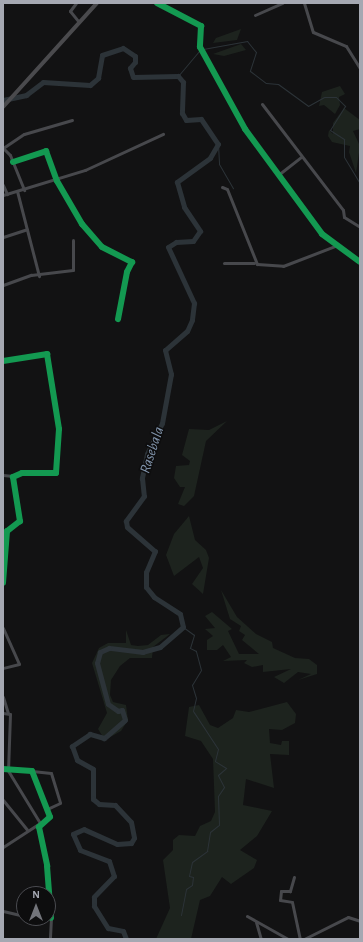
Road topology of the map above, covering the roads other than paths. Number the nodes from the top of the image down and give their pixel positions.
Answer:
1 (76, 3) edge
2 (97, 3) edge
3 (157, 3) edge
4 (282, 3) edge
5 (304, 3) edge
6 (254, 15) dead end
7 (79, 22) junction
8 (360, 68) edge
9 (262, 104) dead end
10 (3, 107) edge
11 (72, 120) dead end
12 (163, 134) dead end
13 (3, 148) edge
14 (301, 157) junction
15 (13, 162) junction
16 (278, 175) junction
17 (57, 181) junction
18 (3, 184) edge
19 (222, 187) dead end
20 (24, 190) junction
21 (17, 191) junction
22 (5, 194) edge
23 (360, 227) edge
24 (27, 230) junction
25 (3, 237) edge
26 (73, 240) dead end
27 (335, 246) junction
28 (360, 262) edge
29 (224, 263) dead end
30 (254, 263) junction
31 (39, 276) junction
32 (3, 286) edge
33 (118, 319) dead end
34 (3, 361) edge
35 (3, 475) edge
36 (13, 476) junction
37 (3, 583) edge
38 (3, 628) edge
39 (3, 668) edge
40 (3, 697) edge
41 (3, 713) edge
42 (8, 713) junction
43 (5, 770) edge
44 (32, 770) junction
45 (3, 800) edge
46 (47, 809) junction
47 (40, 823) junction
48 (27, 830) junction
49 (3, 847) edge
50 (294, 877) dead end
51 (47, 886) edge
52 (3, 911) edge
53 (16, 914) edge
54 (247, 916) dead end
55 (360, 921) edge
56 (256, 922) junction
57 (51, 926) edge
58 (50, 939) edge
59 (261, 939) edge
60 (288, 939) edge
61 (300, 939) edge
62 (304, 939) edge

1 - 7 street
2 - 7 main road
3 - 16 street
4 - 6 street
5 - 8 street
7 - 10 main road
9 - 14 street
11 - 13 street
12 - 17 street
13 - 15 street
14 - 16 street
14 - 23 street
15 - 17 street
15 - 20 street
16 - 27 street
17 - 20 street
17 - 33 street
18 - 22 street
19 - 30 street
20 - 21 street
21 - 22 street
21 - 24 street
24 - 25 street
24 - 31 street
26 - 31 street
27 - 28 street
27 - 30 street
29 - 30 street
31 - 32 street
34 - 36 street
35 - 36 street
36 - 37 street
38 - 39 street
40 - 42 street
41 - 42 street
42 - 43 street
43 - 44 street
43 - 47 street
44 - 46 street
44 - 46 street
45 - 48 street
46 - 47 street
47 - 48 street
47 - 51 street
48 - 49 street
50 - 61 street
52 - 53 street
54 - 56 street
55 - 62 street
56 - 59 street
56 - 60 street
57 - 58 street

